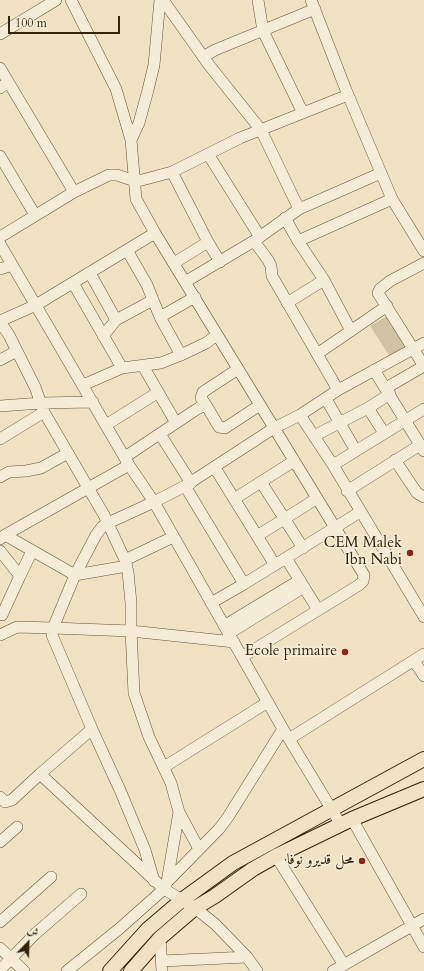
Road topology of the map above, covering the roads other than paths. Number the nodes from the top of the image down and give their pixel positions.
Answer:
1 (56, 0) edge
2 (71, 0) edge
3 (161, 0) edge
4 (258, 0) edge
5 (313, 5) edge
6 (263, 31) junction
7 (0, 34) edge
8 (203, 57) junction
9 (0, 68) edge
10 (4, 85) edge
11 (348, 95) junction
12 (303, 113) junction
13 (261, 130) junction
14 (131, 140) junction
15 (208, 154) junction
16 (0, 156) edge
17 (172, 172) junction
18 (381, 173) junction
19 (135, 181) junction
20 (74, 192) junction
21 (392, 199) junction
22 (299, 209) junction
23 (36, 215) junction
24 (285, 218) junction
25 (155, 233) junction
26 (0, 237) edge
27 (257, 239) junction
28 (298, 241) junction
29 (208, 242) junction
30 (0, 244) edge
31 (127, 250) junction
32 (424, 251) edge
33 (220, 262) junction
34 (174, 263) junction
35 (424, 263) edge
36 (12, 265) junction
37 (0, 269) edge
38 (90, 273) junction
39 (324, 280) junction
40 (185, 282) junction
41 (73, 283) junction
42 (195, 297) junction
43 (152, 300) junction
44 (287, 303) junction
45 (36, 305) junction
46 (387, 306) junction
47 (160, 317) junction
48 (116, 320) junction
49 (0, 322) edge
50 (350, 331) junction
51 (217, 335) junction
52 (103, 336) junction
53 (424, 343) edge
54 (414, 348) junction
55 (17, 350) junction
56 (317, 354) junction
57 (181, 355) junction
58 (0, 360) edge
59 (143, 366) junction
60 (424, 366) edge
61 (122, 368) junction
62 (238, 369) junction
63 (374, 370) junction
64 (83, 385) junction
65 (338, 390) junction
66 (388, 391) junction
67 (157, 393) junction
68 (326, 398) junction
69 (92, 402) junction
70 (206, 405) junction
71 (260, 405) junction
72 (0, 406) edge
73 (42, 408) junction
74 (368, 408) junction
75 (424, 409) edge
76 (300, 415) junction
77 (406, 420) junction
78 (176, 423) junction
79 (106, 424) junction
80 (341, 424) junction
81 (274, 428) junction
82 (384, 433) junction
83 (160, 434) junction
84 (314, 436) junction
85 (0, 439) edge
86 (421, 442) edge
87 (356, 451) junction
88 (68, 453) junction
89 (395, 460) junction
90 (127, 461) junction
91 (294, 461) junction
92 (333, 465) junction
93 (214, 468) junction
94 (0, 476) edge
95 (261, 482) junction
96 (188, 484) junction
97 (88, 488) junction
98 (348, 490) junction
99 (424, 497) edge
100 (234, 499) junction
101 (316, 499) junction
102 (154, 502) junction
103 (360, 512) junction
104 (285, 518) junction
105 (108, 523) junction
106 (334, 528) junction
107 (257, 536) junction
108 (2, 537) edge
109 (173, 537) junction
110 (303, 548) junction
111 (32, 550) junction
112 (0, 551) edge
113 (286, 558) junction
114 (126, 563) junction
115 (275, 565) junction
116 (75, 575) junction
117 (20, 576) junction
118 (302, 583) junction
119 (244, 584) junction
120 (211, 603) junction
121 (318, 610) junction
122 (1, 614) edge
123 (424, 617) edge
124 (17, 627) junction
125 (53, 628) junction
126 (131, 631) junction
127 (229, 634) junction
128 (0, 635) edge
129 (424, 654) edge
130 (242, 657) junction
131 (414, 661) junction
132 (424, 676) edge
133 (268, 702) junction
134 (92, 729) junction
135 (283, 729) junction
136 (289, 739) junction
137 (424, 760) edge
138 (164, 767) junction
139 (40, 774) junction
140 (424, 788) edge
141 (0, 797) edge
142 (332, 810) junction
143 (179, 812) junction
144 (347, 822) junction
145 (17, 827) dead end
146 (0, 842) edge
147 (199, 849) junction
148 (276, 856) junction
149 (51, 877) dead end
150 (154, 881) junction
151 (165, 886) junction
152 (81, 894) dead end
153 (182, 900) junction
154 (195, 908) junction
155 (424, 919) edge
156 (0, 922) edge
157 (412, 925) junction
158 (160, 938) junction
159 (424, 947) edge
160 (0, 948) edge
161 (247, 957) junction
162 (11, 958) junction
163 (344, 965) junction
164 (162, 966) edge
165 (0, 970) edge
166 (24, 971) edge
167 (67, 971) edge
168 (110, 971) edge
169 (131, 971) edge
170 (258, 971) edge
171 (333, 971) edge

1 - 7 street
2 - 14 street
3 - 8 street
3 - 14 street
4 - 6 street
5 - 6 street
5 - 11 street
6 - 8 street
6 - 12 street
8 - 13 street
9 - 10 street
10 - 20 street
11 - 12 street
11 - 18 street
12 - 13 street
13 - 15 street
13 - 22 street
14 - 19 street
15 - 17 street
15 - 27 street
16 - 23 street
17 - 19 street
17 - 29 street
18 - 21 street
18 - 22 street
19 - 20 street
19 - 25 street
20 - 23 street
21 - 28 street
21 - 32 street
22 - 24 street
23 - 26 street
24 - 27 street
24 - 28 street
25 - 31 street
25 - 34 street
27 - 33 street
27 - 44 street
28 - 39 street
29 - 33 street
29 - 34 street
30 - 36 street
31 - 38 street
31 - 43 street
33 - 40 street
34 - 40 street
35 - 46 street
36 - 37 street
36 - 45 street
38 - 41 street
38 - 48 street
39 - 44 street
39 - 50 street
40 - 42 street
41 - 45 street
41 - 52 street
42 - 47 street
42 - 51 street
43 - 47 street
43 - 48 street
44 - 56 street
45 - 49 street
45 - 64 street
46 - 50 street
46 - 54 street
47 - 57 street
48 - 52 street
49 - 55 street
50 - 56 street
51 - 57 street
51 - 62 street
52 - 61 street
53 - 54 street
54 - 60 street
54 - 63 street
55 - 58 street
55 - 73 street
56 - 65 street
57 - 59 street
59 - 61 street
59 - 67 street
60 - 66 street
61 - 64 street
62 - 70 street
62 - 71 street
63 - 65 street
63 - 66 street
64 - 69 street
65 - 68 street
66 - 74 street
66 - 77 street
67 - 78 street
67 - 79 street
68 - 76 street
68 - 80 street
69 - 73 street
69 - 79 street
70 - 71 street
70 - 78 street
71 - 81 street
72 - 73 street
73 - 85 street
73 - 88 street
74 - 80 street
74 - 82 street
75 - 77 street
76 - 81 street
76 - 84 street
77 - 82 street
77 - 86 street
78 - 83 street
79 - 90 street
80 - 84 street
80 - 87 street
81 - 91 street
81 - 93 street
82 - 87 street
83 - 90 street
83 - 96 street
84 - 92 street
86 - 89 street
87 - 92 street
88 - 94 street
88 - 97 street
89 - 98 street
89 - 99 street
90 - 97 street
90 - 102 street
91 - 95 street
91 - 101 street
92 - 98 street
93 - 96 street
93 - 100 street
95 - 100 street
95 - 104 street
96 - 102 street
96 - 119 street
97 - 105 street
97 - 108 street
98 - 103 street
100 - 107 street
101 - 104 street
101 - 106 street
102 - 105 street
102 - 109 street
103 - 106 street
103 - 123 street
104 - 107 street
104 - 110 street
105 - 114 street
105 - 116 street
106 - 110 street
106 - 121 street
107 - 115 street
108 - 111 street
109 - 114 street
109 - 120 street
110 - 113 street
111 - 116 street
111 - 117 street
112 - 117 street
113 - 115 street
113 - 118 street
114 - 116 street
114 - 126 street
115 - 119 street
116 - 125 street
117 - 122 street
118 - 121 street
118 - 127 street
119 - 120 street
120 - 127 street
121 - 130 street
122 - 124 street
124 - 125 street
124 - 128 street
125 - 126 street
125 - 134 street
126 - 127 street
126 - 138 street
127 - 130 street
129 - 131 street
130 - 133 street
131 - 132 street
131 - 136 street
133 - 135 street
133 - 138 street
134 - 139 street
134 - 150 street
135 - 136 street
135 - 147 street
136 - 142 street
137 - 142 main road
138 - 143 street
139 - 141 street
139 - 150 street
140 - 144 main road
142 - 144 street
142 - 153 main road
143 - 147 street
143 - 151 street
144 - 148 main road
144 - 157 street
145 - 146 street
147 - 151 street
148 - 154 main road
148 - 163 street
149 - 156 street
150 - 151 street
151 - 153 street
151 - 167 street
152 - 162 street
153 - 154 street
153 - 168 main road
154 - 158 main road
154 - 161 street
155 - 157 street
157 - 159 street
157 - 163 street
158 - 164 street
158 - 169 main road
160 - 162 street
161 - 164 street
161 - 170 street
162 - 165 street
162 - 166 street
163 - 171 street

